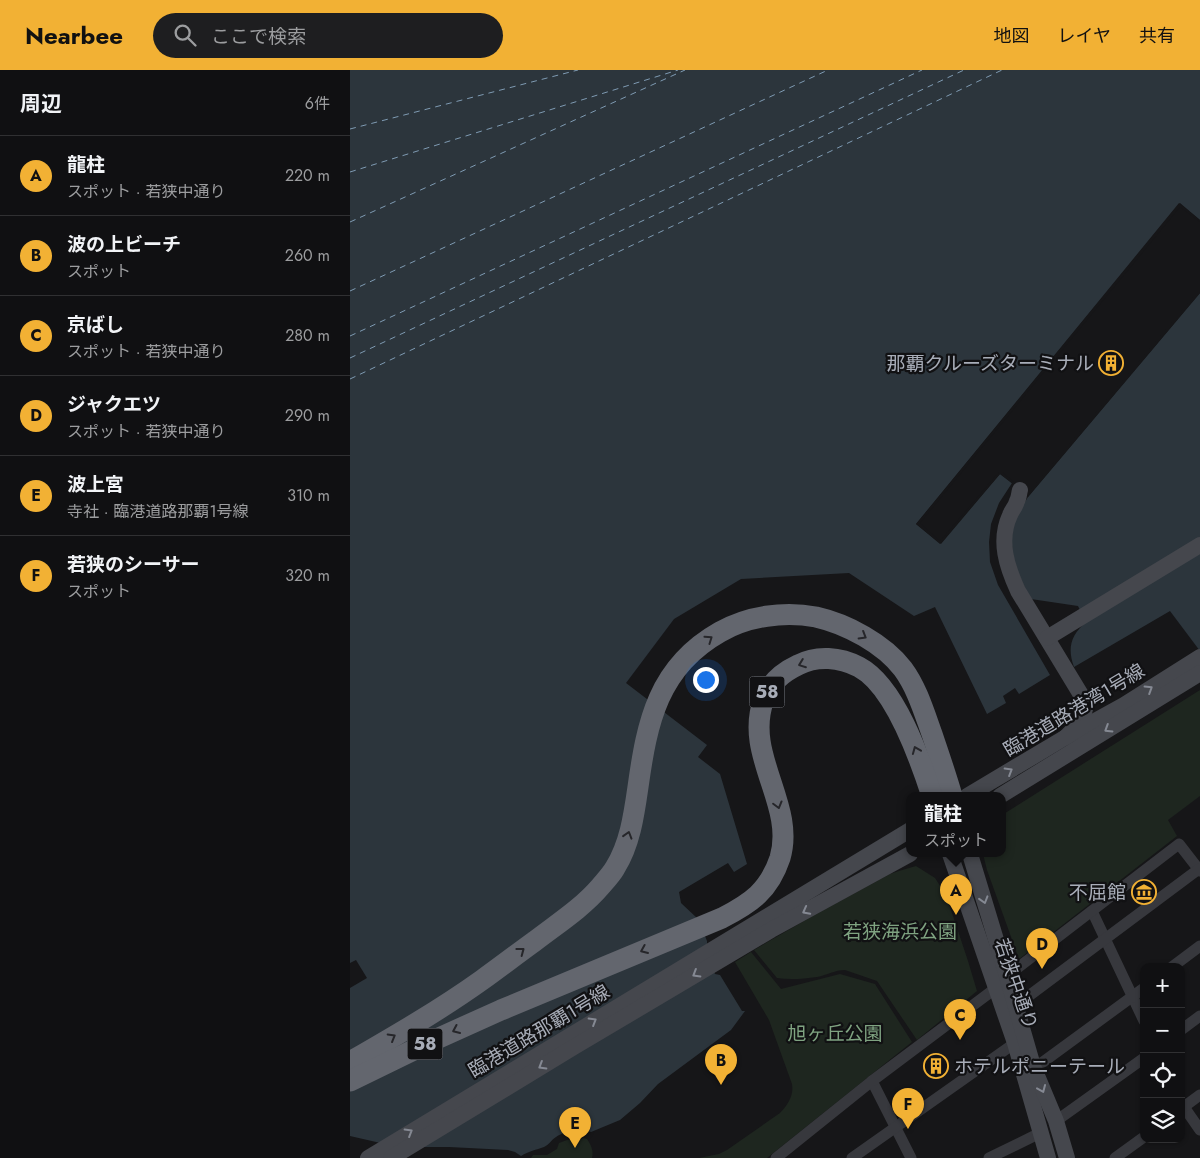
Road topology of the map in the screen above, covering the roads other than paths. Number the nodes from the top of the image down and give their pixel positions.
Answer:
1 (1020, 490) dead end
2 (1200, 545) edge
3 (1047, 638) junction
4 (1195, 668) edge
5 (1086, 703) junction
6 (1124, 705) junction
7 (1066, 737) junction
8 (931, 792) edge
9 (951, 792) edge
10 (974, 792) edge
11 (1006, 792) edge
12 (906, 832) edge
13 (906, 846) edge
14 (906, 856) edge
15 (951, 857) edge
16 (971, 857) edge
17 (1199, 870) edge
18 (809, 892) junction
19 (1092, 911) junction
20 (1106, 940) junction
21 (735, 944) junction
22 (1200, 946) edge
23 (1177, 963) edge
24 (1002, 982) junction
25 (1140, 991) edge
26 (1132, 996) junction
27 (1014, 1005) junction
28 (1140, 1013) edge
29 (1200, 1016) edge
30 (1185, 1027) edge
31 (1014, 1043) junction
32 (1140, 1061) edge
33 (350, 1062) edge
34 (1028, 1068) junction
35 (350, 1081) edge
36 (872, 1081) junction
37 (1200, 1095) edge
38 (1185, 1104) edge
39 (1185, 1110) edge
40 (1056, 1121) junction
41 (895, 1127) junction
42 (1200, 1130) edge
43 (1040, 1133) junction
44 (1140, 1140) edge
45 (368, 1158) edge
46 (391, 1158) edge
47 (776, 1158) edge
48 (852, 1158) edge
49 (911, 1158) edge
50 (989, 1158) edge
51 (1048, 1158) edge
52 (1067, 1158) edge
53 (1114, 1158) edge

1 - 3 street
2 - 3 street
3 - 5 street
6 -> 4 street, 臨港道路港湾1号線
4 -> 11 street, 臨港道路港湾1号線
5 - 6 street
5 - 7 street
6 - 7 street, 臨港道路港湾1号線
10 -> 7 street, 臨港道路港湾1号線
8 -> 35 highway, 58
33 -> 9 highway, 58
12 - 18 street
13 - 18 street
14 -> 21 street
15 - 24 street, 若狭中通り
16 -> 24 street, 若狭中通り
17 - 19 street
17 - 20 street
18 - 21 street
19 - 20 street
19 - 24 street
20 - 26 street
20 - 27 street
45 -> 21 street, 臨港道路那覇1号線
21 -> 46 street, 臨港道路那覇1号線
22 - 23 street
24 - 27 street, 若狭中通り
24 - 31 street, 若狭中通り
24 - 36 street
25 - 26 street
26 - 28 street
26 - 34 street
27 - 34 street, 若狭中通り
29 - 30 street
31 - 34 street, 若狭中通り
31 - 41 street
32 - 40 street
34 -> 40 street, 若狭中通り
34 - 43 street, 若狭中通り
36 - 41 street
36 - 47 street
37 - 38 street
39 - 42 street
40 - 52 street, 若狭中通り
41 - 48 street
41 - 49 street
43 - 50 street
43 - 51 street, 若狭中通り
44 - 53 street

